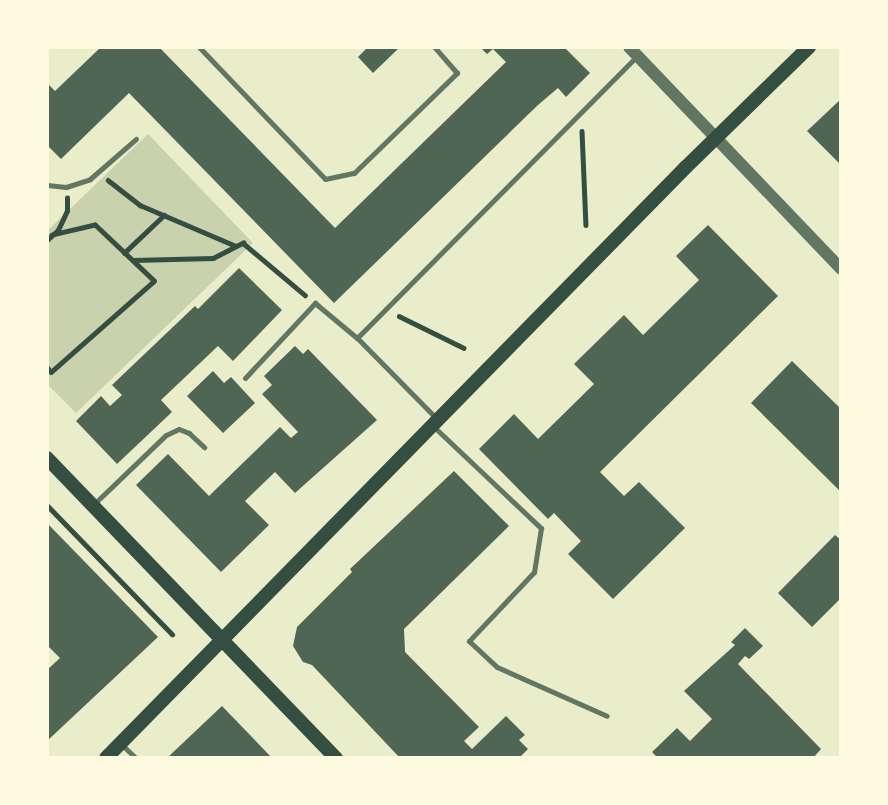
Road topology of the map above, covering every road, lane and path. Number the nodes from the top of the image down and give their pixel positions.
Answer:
1 (199, 47) edge
2 (434, 47) edge
3 (809, 47) edge
4 (633, 51) edge
5 (582, 112) junction
6 (136, 139) dead end
7 (714, 139) junction
8 (98, 172) junction
9 (47, 185) edge
10 (66, 187) junction
11 (164, 215) junction
12 (586, 225) dead end
13 (52, 235) junction
14 (47, 240) edge
15 (237, 246) junction
16 (124, 253) junction
17 (132, 260) junction
18 (841, 269) edge
19 (315, 303) junction
20 (386, 309) junction
21 (357, 338) junction
22 (464, 348) dead end
23 (47, 368) edge
24 (245, 379) dead end
25 (435, 423) junction
26 (204, 447) dead end
27 (47, 458) edge
28 (47, 505) edge
29 (93, 506) junction
30 (172, 634) dead end
31 (222, 639) junction
32 (607, 716) dead end
33 (120, 743) junction
34 (106, 758) edge
35 (136, 758) edge
36 (336, 758) edge

1 - 2 lane
3 - 7 main road
4 - 5 lane
4 - 7 street
5 - 12 path
5 - 20 lane
6 - 8 lane
7 - 18 street
7 - 25 main road
8 - 10 lane
8 - 11 path
9 - 10 lane
10 - 13 path
11 - 15 path
11 - 16 path
13 - 14 path
13 - 16 path
15 - 17 path
15 - 19 path
16 - 17 path
17 - 23 path
19 - 21 lane
19 - 24 lane
20 - 21 lane
20 - 22 path
21 - 25 lane
25 - 31 main road
25 - 32 lane
26 - 29 lane
27 - 29 main road
28 - 30 path
29 - 31 main road
31 - 33 main road
31 - 36 main road
33 - 34 main road
33 - 35 lane

